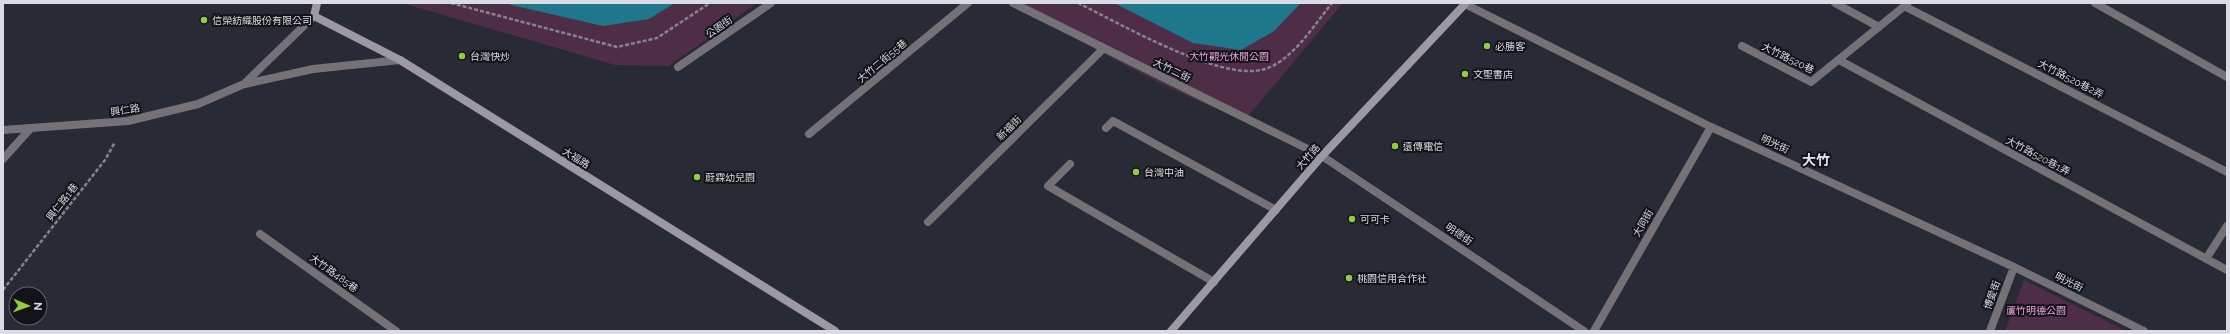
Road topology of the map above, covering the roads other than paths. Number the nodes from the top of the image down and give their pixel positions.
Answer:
1 (317, 3) edge
2 (771, 3) edge
3 (968, 3) edge
4 (1014, 3) edge
5 (1835, 3) edge
6 (2095, 3) edge
7 (1465, 4) edge
8 (1906, 5) edge
9 (314, 16) junction
10 (1879, 27) junction
11 (1742, 46) dead end
12 (1104, 48) junction
13 (400, 60) junction
14 (1839, 60) junction
15 (678, 67) dead end
16 (2227, 77) edge
17 (244, 84) junction
18 (1711, 127) junction
19 (1106, 128) dead end
20 (30, 129) junction
21 (3, 130) edge
22 (809, 134) dead end
23 (1322, 156) junction
24 (3, 159) edge
25 (1070, 164) dead end
26 (2227, 172) edge
27 (1276, 210) junction
28 (928, 222) dead end
29 (2227, 226) edge
30 (260, 234) dead end
31 (2206, 259) junction
32 (2014, 267) junction
33 (2227, 270) edge
34 (1214, 282) junction
35 (396, 331) edge
36 (834, 331) edge
37 (1172, 331) edge
38 (1584, 331) edge
39 (1594, 331) edge
40 (1990, 331) edge
41 (2144, 331) edge

1 - 9 street
2 - 15 street, 公園街
3 - 22 street, 大竹二街55巷
4 - 12 street, 大竹二街
5 - 10 street
6 - 16 street
7 - 18 street, 明光街
7 - 23 street, 大竹路
8 - 10 street, 大竹路520巷
8 - 26 street, 大竹路520巷2弄
9 - 13 street, 大福路
9 - 17 street, 興仁路
10 - 14 street, 大竹路520巷
11 - 14 street, 大竹路520巷
12 - 23 street, 大竹二街
12 - 28 street, 新福街
13 - 17 street, 興仁路
13 - 36 street, 大福路
14 - 31 street, 大竹路520巷1弄
17 - 20 street, 興仁路
18 - 32 street, 明光街
18 - 39 street, 大同街
19 - 27 street
20 - 21 street, 興仁路
20 - 24 street
23 - 27 street, 大竹路
23 - 38 street, 明德街
25 - 34 street
27 - 34 street, 大竹路
29 - 31 street
30 - 35 street, 大竹路485巷
31 - 33 street, 大竹路520巷1弄
32 - 40 street, 博愛街
32 - 41 street, 明光街
34 - 37 street, 大竹路

